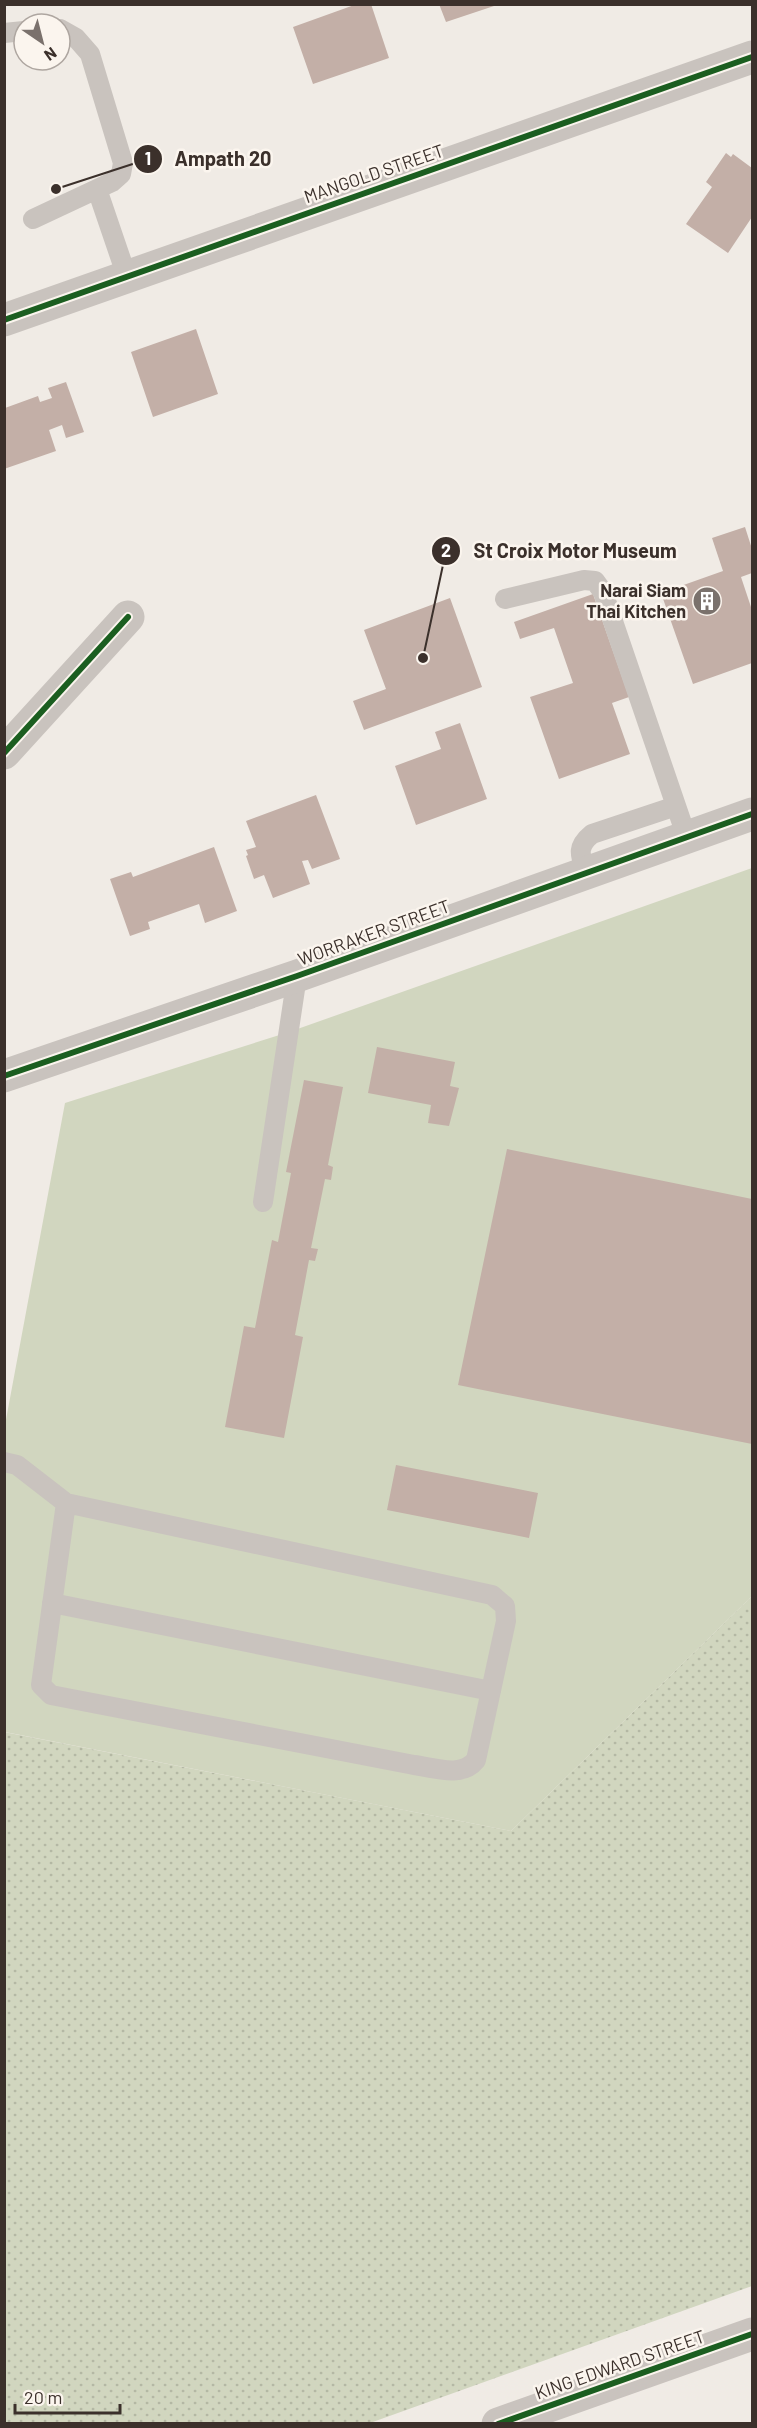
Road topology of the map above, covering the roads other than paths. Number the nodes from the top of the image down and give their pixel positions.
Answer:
1 (72, 36) edge
2 (753, 57) edge
3 (97, 189) junction
4 (33, 219) dead end
5 (127, 277) junction
6 (4, 320) edge
7 (504, 599) dead end
8 (128, 618) dead end
9 (4, 753) edge
10 (676, 806) junction
11 (753, 814) edge
12 (687, 838) junction
13 (586, 873) junction
14 (297, 976) junction
15 (4, 1076) edge
16 (263, 1202) dead end
17 (4, 1462) edge
18 (66, 1503) junction
19 (52, 1603) junction
20 (491, 1691) junction
21 (753, 2334) edge
22 (498, 2424) edge

1 - 3 lane
2 - 5 street, MANGOLD STREET
3 - 4 lane
3 - 5 lane
5 - 6 street, MANGOLD STREET
7 - 10 lane
8 - 9 street
10 - 12 lane
10 - 13 lane
11 - 12 street, WORRAKER STREET
12 - 13 street, WORRAKER STREET
13 - 14 street, WORRAKER STREET
14 - 15 street, WORRAKER STREET
14 - 16 lane
17 - 18 lane
18 - 19 lane
18 - 20 lane
19 - 20 lane
19 - 20 lane
21 - 22 street, KING EDWARD STREET

